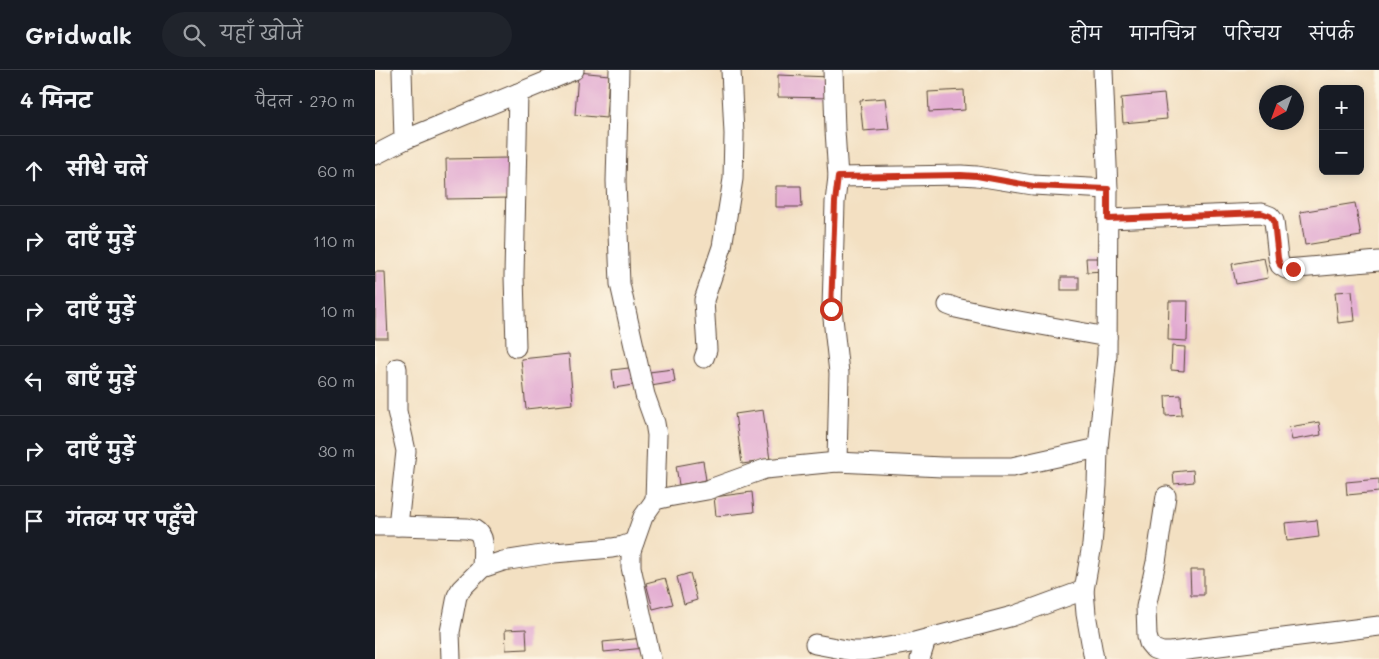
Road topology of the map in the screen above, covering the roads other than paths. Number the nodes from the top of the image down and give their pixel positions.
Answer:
1 (402, 70) edge
2 (619, 70) edge
3 (731, 70) edge
4 (833, 70) edge
5 (1103, 70) edge
6 (565, 72) edge
7 (518, 93) junction
8 (403, 140) junction
9 (375, 155) edge
10 (838, 177) junction
11 (1108, 189) junction
12 (1108, 219) junction
13 (1379, 261) edge
14 (948, 305) dead end
15 (1107, 337) junction
16 (516, 348) dead end
17 (704, 358) dead end
18 (397, 368) dead end
19 (1098, 448) junction
20 (837, 462) junction
21 (1166, 496) dead end
22 (655, 500) junction
23 (375, 526) edge
24 (398, 526) junction
25 (634, 542) junction
26 (482, 568) junction
27 (1084, 590) junction
28 (1379, 626) edge
29 (926, 640) junction
30 (815, 644) dead end
31 (451, 659) edge
32 (651, 659) edge
33 (920, 659) edge
34 (1094, 659) edge

1 - 8 street
2 - 22 street
3 - 17 street
4 - 10 street
5 - 11 street
6 - 7 street
7 - 8 street
7 - 16 street
8 - 9 street
10 - 11 street
10 - 20 street
11 - 12 street
12 - 13 street
12 - 15 street
14 - 15 street
15 - 19 street
18 - 24 street
19 - 20 street
19 - 27 street
20 - 22 street
21 - 28 street
22 - 25 street
23 - 24 street
24 - 26 street
25 - 26 street
25 - 32 street
26 - 31 street
27 - 29 street
27 - 34 street
29 - 30 street
29 - 33 street

